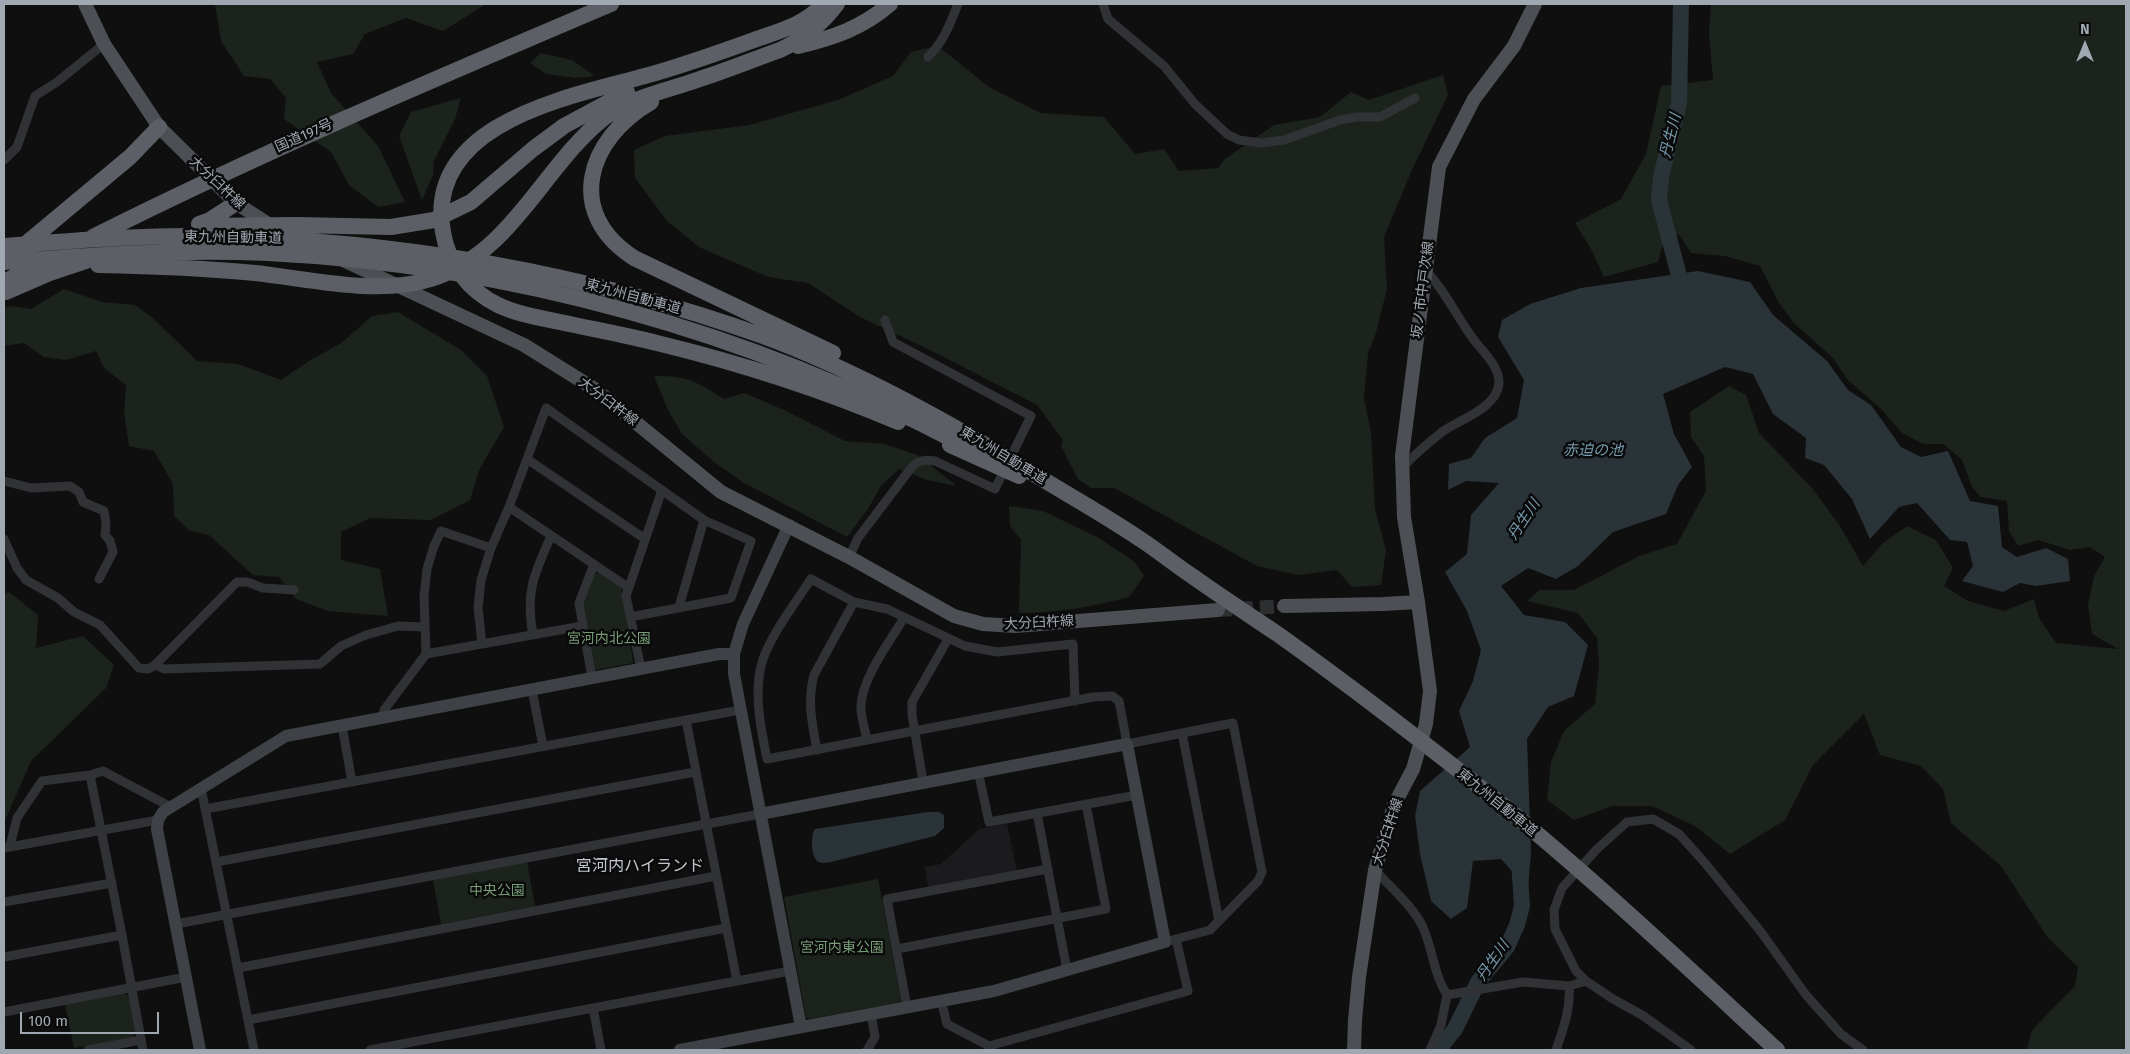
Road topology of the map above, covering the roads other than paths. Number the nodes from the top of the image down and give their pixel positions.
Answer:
1 (85, 4) edge
2 (611, 4) edge
3 (823, 4) edge
4 (837, 4) edge
5 (890, 4) edge
6 (958, 4) edge
7 (1103, 4) edge
8 (1535, 4) edge
9 (104, 44) junction
10 (780, 50) junction
11 (928, 57) dead end
12 (690, 63) junction
13 (696, 80) junction
14 (1415, 98) dead end
15 (159, 127) junction
16 (4, 160) edge
17 (236, 203) junction
18 (68, 241) junction
19 (4, 246) edge
20 (4, 264) edge
21 (1426, 270) junction
22 (4, 282) edge
23 (4, 293) edge
24 (659, 312) junction
25 (885, 320) dead end
26 (527, 459) junction
27 (1402, 468) junction
28 (1019, 476) junction
29 (4, 481) edge
30 (662, 490) junction
31 (508, 507) junction
32 (704, 520) junction
33 (789, 525) junction
34 (551, 536) junction
35 (4, 539) edge
36 (646, 539) junction
37 (1146, 543) junction
38 (491, 548) junction
39 (848, 557) junction
40 (594, 564) junction
41 (99, 579) dead end
42 (1197, 580) junction
43 (629, 588) junction
44 (294, 590) dead end
45 (854, 602) junction
46 (1418, 602) junction
47 (1284, 606) tunnel mouth
48 (679, 607) junction
49 (1218, 610) tunnel mouth
50 (630, 617) junction
51 (904, 618) junction
52 (582, 626) junction
53 (423, 627) junction
54 (533, 635) junction
55 (948, 639) junction
56 (482, 644) junction
57 (426, 654) junction
58 (734, 654) junction
59 (155, 666) junction
60 (640, 669) junction
61 (592, 678) junction
62 (532, 690) junction
63 (1075, 701) junction
64 (740, 710) junction
65 (383, 718) junction
66 (686, 720) junction
67 (342, 726) junction
68 (914, 731) junction
69 (1182, 733) junction
70 (867, 740) junction
71 (1127, 744) junction
72 (544, 746) junction
73 (816, 750) junction
74 (978, 771) junction
75 (695, 772) junction
76 (90, 775) junction
77 (923, 781) junction
78 (352, 782) junction
79 (201, 788) junction
80 (1137, 795) junction
81 (1086, 804) junction
82 (170, 807) junction
83 (206, 809) junction
84 (1037, 813) junction
85 (760, 814) junction
86 (158, 820) junction
87 (706, 824) junction
88 (101, 829) junction
89 (7, 847) edge
90 (216, 862) junction
91 (1048, 869) junction
92 (1375, 870) junction
93 (716, 876) junction
94 (112, 883) junction
95 (4, 902) edge
96 (227, 914) junction
97 (1057, 918) junction
98 (1219, 921) junction
99 (176, 924) junction
100 (726, 928) junction
101 (122, 935) junction
102 (1170, 940) junction
103 (897, 949) junction
104 (4, 957) edge
105 (238, 968) junction
106 (1066, 970) junction
107 (790, 971) junction
108 (186, 977) junction
109 (737, 981) junction
110 (1586, 981) junction
111 (1568, 986) junction
112 (131, 987) junction
113 (1449, 995) junction
114 (941, 1000) junction
115 (907, 1007) junction
116 (593, 1008) junction
117 (4, 1012) edge
118 (870, 1014) junction
119 (248, 1020) junction
120 (801, 1027) junction
121 (141, 1040) junction
122 (402, 1047) edge
123 (708, 1048) edge
124 (88, 1050) edge
125 (143, 1050) edge
126 (200, 1050) edge
127 (254, 1050) edge
128 (370, 1050) edge
129 (601, 1050) edge
130 (680, 1050) edge
131 (867, 1050) edge
132 (1354, 1050) edge
133 (1430, 1050) edge
134 (1556, 1050) edge
135 (1691, 1050) edge
136 (1777, 1050) edge
137 (1863, 1050) edge

1 - 9 main road, 大分臼杵線
2 - 22 highway, 国道197号
3 - 12 highway
4 - 10 highway
5 - 10 highway
6 - 11 street
7 - 14 street
8 - 21 main road, 坂ノ市中戸次線
9 - 15 main road, 大分臼杵線
9 - 16 street
10 - 13 highway
12 - 18 highway
12 - 28 highway
13 - 20 highway
13 - 37 highway
15 - 17 main road, 大分臼杵線
15 - 20 highway
17 - 23 highway
17 - 33 main road, 大分臼杵線
18 - 19 highway, 東九州自動車道
18 - 24 highway, 東九州自動車道
20 - 24 highway, 東九州自動車道
21 - 27 main road, 坂ノ市中戸次線
21 - 27 street
24 - 28 highway, 東九州自動車道
24 - 37 highway, 東九州自動車道
25 - 39 street
26 - 30 street
26 - 31 street
26 - 36 street
27 - 46 main road, 坂ノ市中戸次線
28 - 42 highway, 東九州自動車道
29 - 41 street
30 - 32 street
30 - 36 street
31 - 34 street
31 - 38 street
32 - 48 street
32 - 48 street
33 - 39 main road, 大分臼杵線
33 - 58 street
34 - 40 street
34 - 54 street
35 - 59 street
36 - 43 street
37 - 42 highway, 東九州自動車道
38 - 53 street
38 - 56 street
39 - 49 main road, 大分臼杵線
40 - 43 street
40 - 52 street
42 - 136 highway, 東九州自動車道
43 - 50 street
44 - 59 street
45 - 51 street
45 - 73 street
45 - 73 street
46 - 47 main road
46 - 92 main road, 大分臼杵線
48 - 50 street
50 - 60 street
51 - 55 street
51 - 70 street
52 - 54 street
52 - 61 street
53 - 57 street
53 - 59 street
54 - 56 street
55 - 63 street
55 - 68 street
56 - 57 street
57 - 65 street
58 - 60 street
58 - 64 street
60 - 61 street
61 - 62 street
62 - 65 street
62 - 72 street
63 - 68 street
63 - 71 street
64 - 66 street
64 - 85 street
65 - 67 street
66 - 72 street
66 - 75 street
67 - 78 street
67 - 79 street
68 - 70 street
68 - 77 street
69 - 71 street
69 - 98 street
69 - 98 street
70 - 73 street
71 - 74 street
71 - 80 street
72 - 78 street
74 - 77 street
74 - 84 street
75 - 87 street
75 - 90 street
76 - 82 street
76 - 88 street
76 - 89 street
77 - 85 street
78 - 83 street
79 - 82 street
79 - 83 street
80 - 81 street
80 - 102 street
81 - 84 street
81 - 97 street
82 - 86 street
83 - 90 street
84 - 91 street
85 - 87 street
85 - 107 street
86 - 88 street
86 - 99 street
87 - 93 street
87 - 96 street
88 - 89 street
88 - 94 street
90 - 96 street
91 - 97 street
91 - 103 street
92 - 113 street
92 - 132 main road, 大分臼杵線
93 - 100 street
93 - 105 street
94 - 95 street
94 - 101 street
96 - 99 street
96 - 105 street
97 - 103 street
97 - 106 street
98 - 102 street
99 - 108 street
100 - 109 street
100 - 119 street
101 - 104 street
101 - 112 street
102 - 106 street
102 - 114 street
103 - 115 street
105 - 119 street
106 - 114 street
107 - 109 street
107 - 120 street
108 - 112 street
108 - 126 street
109 - 116 street
110 - 111 street
110 - 135 street
110 - 137 street
111 - 113 street
111 - 134 street
112 - 117 street
112 - 121 street
113 - 133 street
114 - 115 street
115 - 118 street
116 - 122 street
116 - 129 street
118 - 120 street
118 - 131 street
119 - 127 street
120 - 123 street
121 - 124 street
121 - 125 street
122 - 128 street
123 - 130 street

